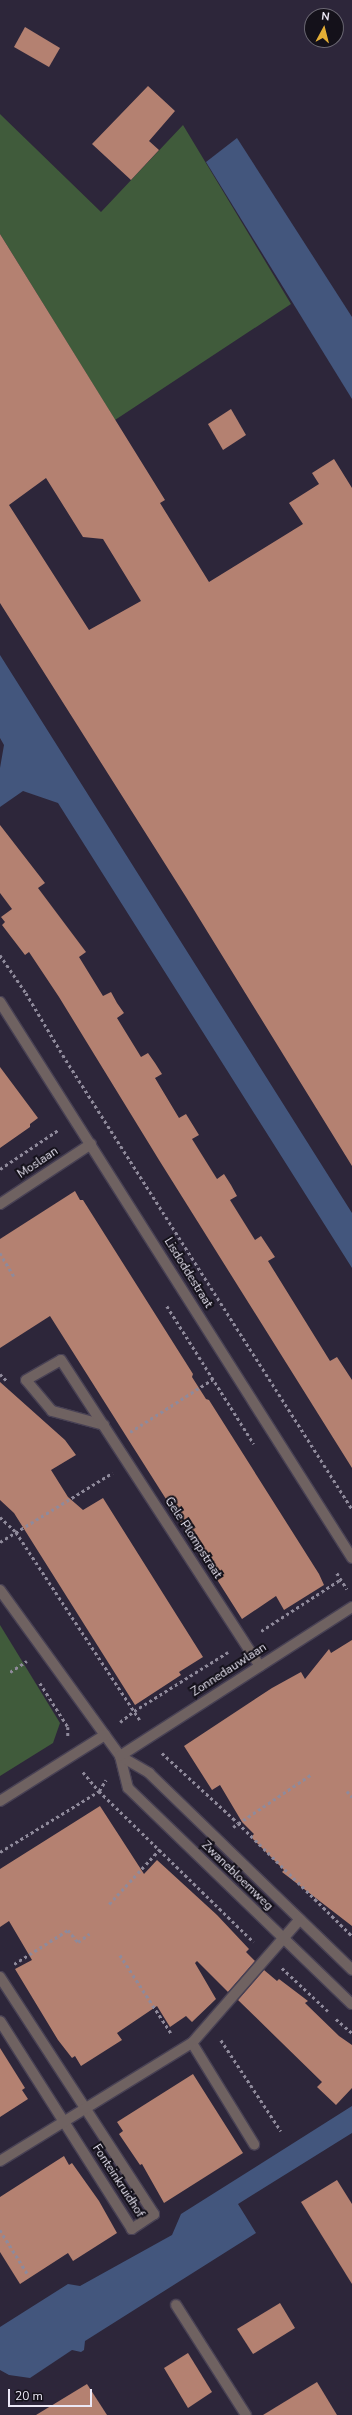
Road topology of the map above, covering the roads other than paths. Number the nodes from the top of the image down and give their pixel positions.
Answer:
1 (0, 1002) edge
2 (91, 1144) junction
3 (0, 1204) edge
4 (104, 1425) junction
5 (352, 1558) edge
6 (0, 1590) edge
7 (352, 1607) edge
8 (260, 1666) junction
9 (105, 1735) junction
10 (120, 1756) junction
11 (0, 1801) edge
12 (300, 1919) junction
13 (283, 1938) junction
14 (352, 1970) edge
15 (0, 1976) edge
16 (352, 2004) edge
17 (0, 2021) edge
18 (192, 2043) junction
19 (84, 2108) junction
20 (64, 2122) junction
21 (254, 2144) dead end
22 (0, 2161) edge
23 (176, 2305) dead end
24 (246, 2415) edge

1 - 2 street, Lisdoddestraat
2 - 3 street, Moslaan
2 - 5 street, Lisdoddestraat
4 - 4 street, Gele Plompstraat
4 - 8 street, Gele Plompstraat
6 - 9 street, Zwanebloemweg
7 - 8 street, Zonnedauwlaan
8 - 10 street, Zonnedauwlaan
9 - 10 street, Zwanebloemweg
9 - 11 street
10 - 12 street, Zwanebloemweg
10 - 13 street, Zwanebloemweg
12 - 13 street
12 - 14 street, Zwanebloemweg
13 - 16 street, Zwanebloemweg
13 - 18 street
15 - 19 street, Fonteinkruidhof
17 - 20 street, Fonteinkruidhof
18 - 19 street
18 - 21 street
19 - 20 street
19 - 20 street, Fonteinkruidhof
20 - 22 street
23 - 24 street

